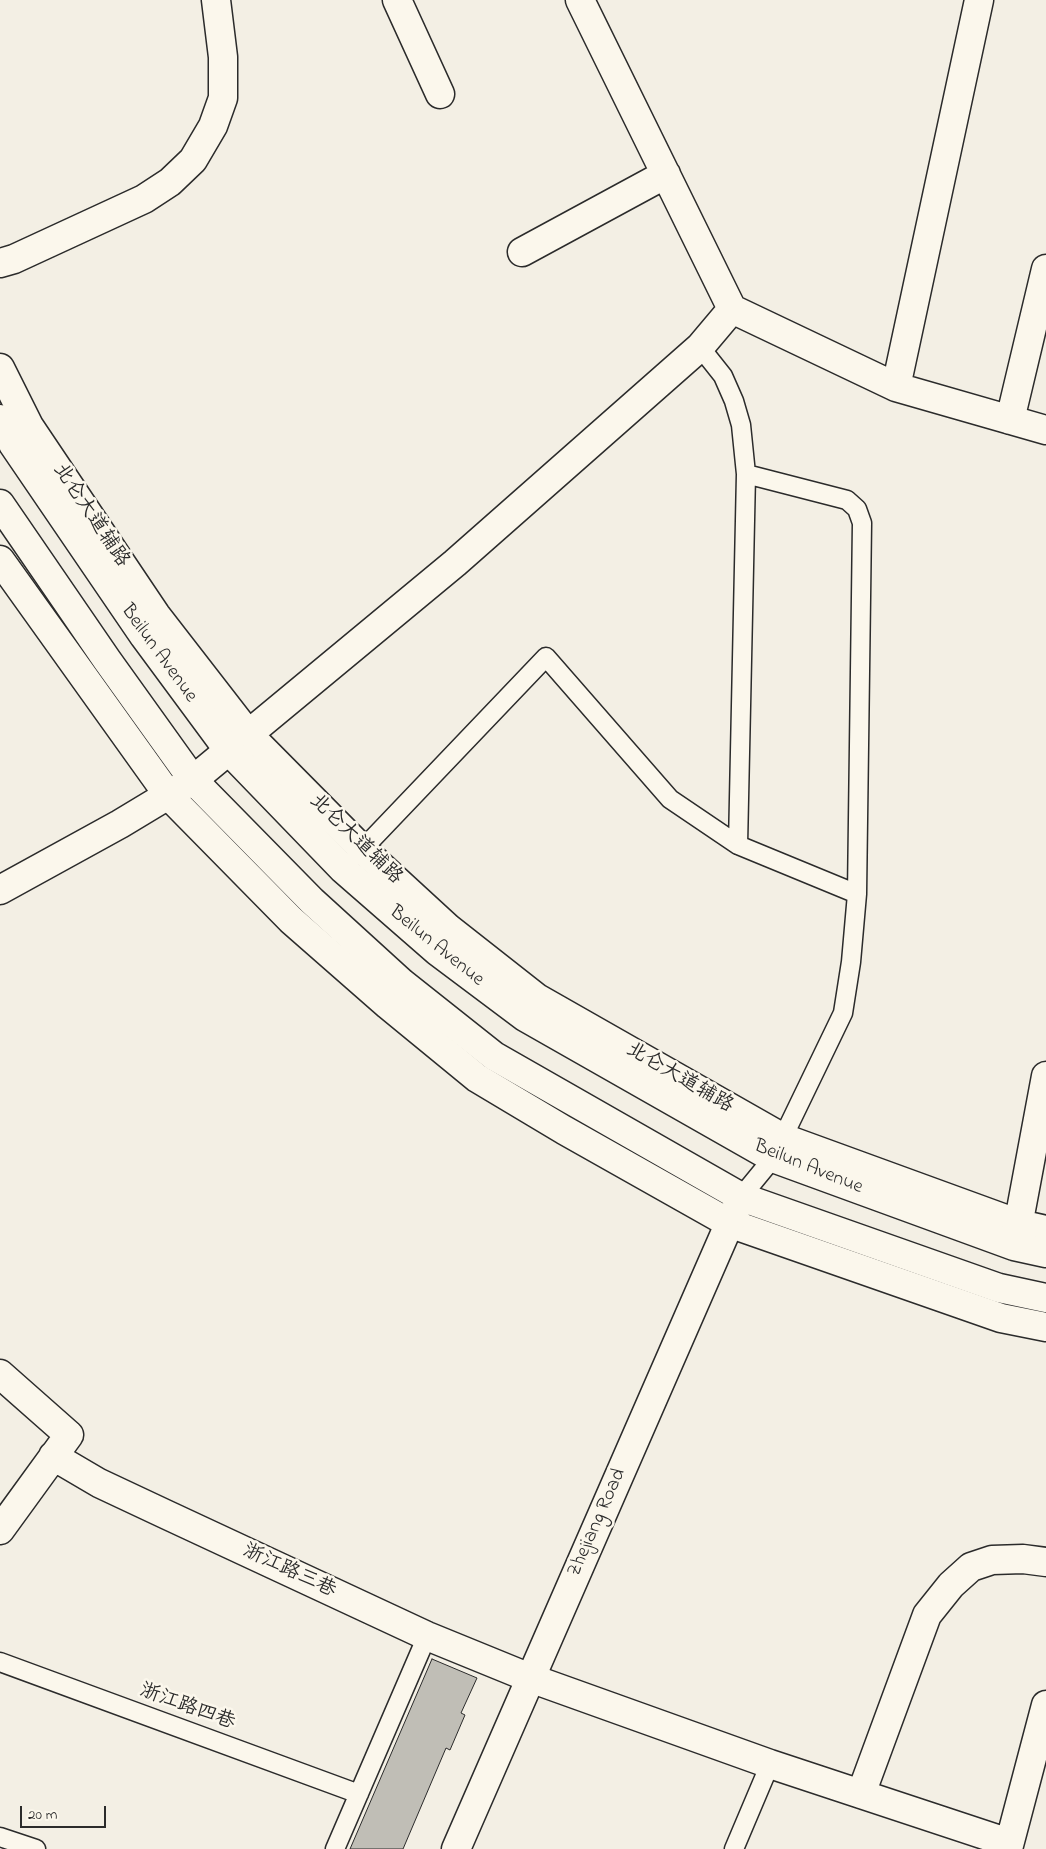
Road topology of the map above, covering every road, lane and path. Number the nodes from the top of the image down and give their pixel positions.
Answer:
1 (216, 0) edge
2 (397, 0) edge
3 (580, 0) edge
4 (979, 0) edge
5 (440, 94) dead end
6 (666, 174) junction
7 (522, 252) dead end
8 (0, 263) edge
9 (1046, 268) edge
10 (732, 309) junction
11 (700, 347) junction
12 (0, 368) edge
13 (896, 387) junction
14 (0, 419) edge
15 (1010, 420) junction
16 (1046, 430) edge
17 (746, 474) junction
18 (0, 504) edge
19 (0, 560) edge
20 (239, 743) junction
21 (193, 780) junction
22 (169, 796) junction
23 (738, 845) junction
24 (362, 849) junction
25 (343, 869) junction
26 (0, 890) edge
27 (857, 894) junction
28 (1046, 1076) edge
29 (778, 1148) junction
30 (741, 1197) junction
31 (730, 1223) junction
32 (1046, 1230) edge
33 (1017, 1235) junction
34 (1046, 1253) edge
35 (1046, 1298) edge
36 (1046, 1327) edge
37 (0, 1374) edge
38 (53, 1456) junction
39 (0, 1530) edge
40 (1046, 1562) edge
41 (427, 1636) junction
42 (0, 1662) edge
43 (530, 1678) junction
44 (1046, 1704) edge
45 (770, 1764) junction
46 (359, 1794) junction
47 (861, 1794) junction
48 (0, 1836) edge
49 (1008, 1846) edge
50 (36, 1849) edge
51 (335, 1849) edge
52 (456, 1849) edge
53 (734, 1849) edge

1 - 8 street
2 - 5 street
3 - 6 street
4 - 13 street
6 - 7 street
6 - 10 street
9 - 15 street
10 - 11 street
10 - 13 street
11 - 17 lane
11 - 20 street
12 - 20 street, 北仑大道辅路
13 - 15 street
14 - 20 street, Beilun Avenue
15 - 16 street
17 - 23 lane
17 - 27 lane
18 - 21 street
19 - 22 street
20 - 21 street
20 - 24 street, 北仑大道辅路
20 - 25 street, Beilun Avenue
21 - 22 street
21 - 30 street
22 - 26 street
22 - 31 street
23 - 24 lane
23 - 27 lane
24 - 25 lane
24 - 29 street, 北仑大道辅路
25 - 29 street, Beilun Avenue
27 - 29 lane
28 - 33 street
29 - 30 lane
29 - 33 street, Beilun Avenue
30 - 31 street, Zhejiang Road
30 - 35 street
31 - 36 street
31 - 43 street, Zhejiang Road
32 - 33 street
33 - 34 street, Beilun Avenue
37 - 38 street
38 - 39 street
38 - 41 street, 浙江路三巷
40 - 47 street
41 - 43 street, 浙江路三巷
41 - 46 lane
42 - 46 lane, 浙江路四巷
43 - 45 street, 浙江路三巷
43 - 52 street, Zhejiang Road
44 - 49 street
45 - 47 street, 浙江路三巷
45 - 53 lane
46 - 51 lane
47 - 49 street, 浙江路三巷
48 - 50 lane

